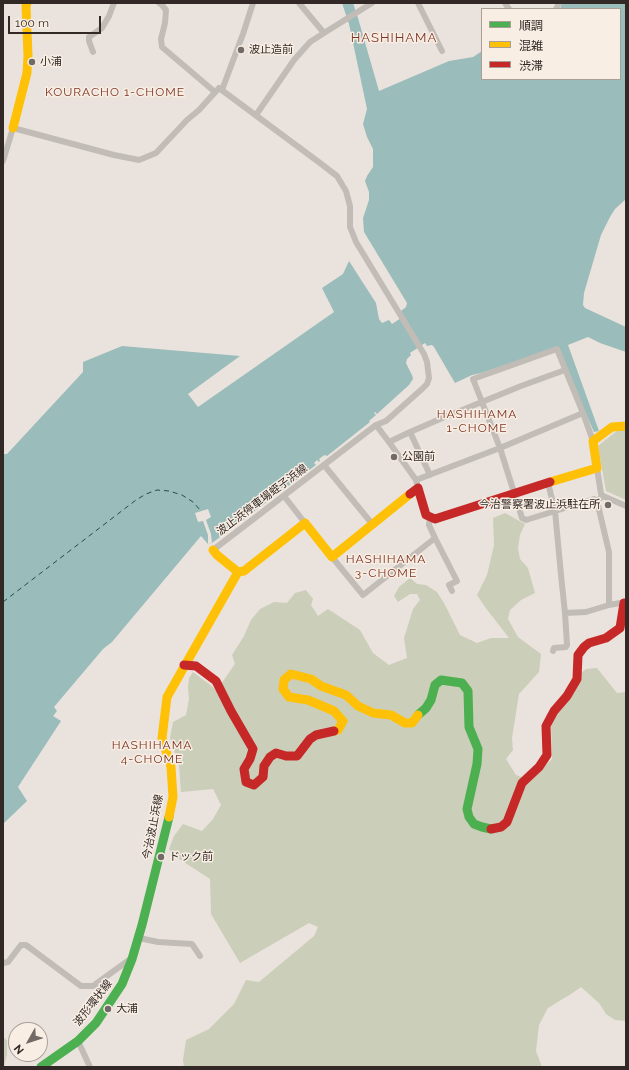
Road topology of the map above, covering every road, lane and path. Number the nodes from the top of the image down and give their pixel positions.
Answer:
1 (27, 3) edge
2 (114, 3) edge
3 (159, 3) edge
4 (253, 3) edge
5 (299, 3) edge
6 (372, 3) edge
7 (418, 3) edge
8 (324, 33) junction
9 (442, 51) dead end
10 (93, 52) dead end
11 (222, 90) junction
12 (215, 92) junction
13 (256, 115) junction
14 (13, 128) junction
15 (4, 152) edge
16 (3, 162) edge
17 (565, 370) junction
18 (482, 402) junction
19 (583, 413) junction
20 (376, 426) junction
21 (626, 426) edge
22 (410, 432) junction
23 (593, 441) junction
24 (389, 442) junction
25 (500, 448) junction
26 (324, 465) junction
27 (597, 468) junction
28 (430, 475) junction
29 (548, 483) junction
30 (417, 484) junction
31 (514, 493) junction
32 (284, 496) junction
33 (603, 496) junction
34 (597, 500) junction
35 (626, 506) edge
36 (555, 511) junction
37 (430, 517) junction
38 (305, 523) junction
39 (373, 525) junction
40 (435, 538) junction
41 (213, 550) joint
42 (332, 557) junction
43 (238, 572) junction
44 (452, 591) dead end
45 (625, 603) edge
46 (609, 605) junction
47 (565, 613) junction
48 (553, 651) dead end
49 (184, 665) junction
50 (139, 938) junction
51 (200, 956) dead end
52 (132, 959) junction
53 (3, 963) edge
54 (78, 1041) junction
55 (41, 1067) edge
56 (90, 1067) edge

1 - 14 main road
2 - 10 street
3 - 12 street
4 - 11 street
5 - 8 street
6 - 8 street
7 - 9 street
8 - 13 street
11 - 12 street
11 - 13 street
12 - 14 street
13 - 20 street, 波止浜停車場蛭子浜線
14 - 15 street
15 - 16 street
17 - 18 street
17 - 18 street
17 - 19 street
18 - 22 street
18 - 25 street
19 - 23 street
19 - 25 street
20 - 24 street
20 - 26 street, 波止浜停車場蛭子浜線
21 - 23 main road
22 - 24 street
22 - 28 street
23 - 27 main road
24 - 30 street
25 - 28 street
25 - 31 street
26 - 32 street, 波止浜停車場蛭子浜線
26 - 39 street
27 - 29 main road
27 - 33 street
28 - 30 street
29 - 31 main road
29 - 36 street
30 - 37 main road
30 - 39 main road
31 - 36 street
31 - 37 main road
32 - 38 street
32 - 41 street, 波止浜停車場蛭子浜線
33 - 34 street
33 - 35 street
34 - 36 street
34 - 46 street
36 - 47 street
37 - 40 street
38 - 42 main road
38 - 43 main road
39 - 42 main road
40 - 42 street
40 - 44 street
41 - 43 main road
43 - 49 main road, 今治波止浜線
45 - 46 street
45 - 49 main road
46 - 47 street
47 - 48 street
49 - 50 main road, 今治波止浜線
50 - 51 street
50 - 52 main road, 今治波止浜線
52 - 53 street
52 - 54 main road, 波形環状線
54 - 55 main road, 波形環状線
54 - 56 street

